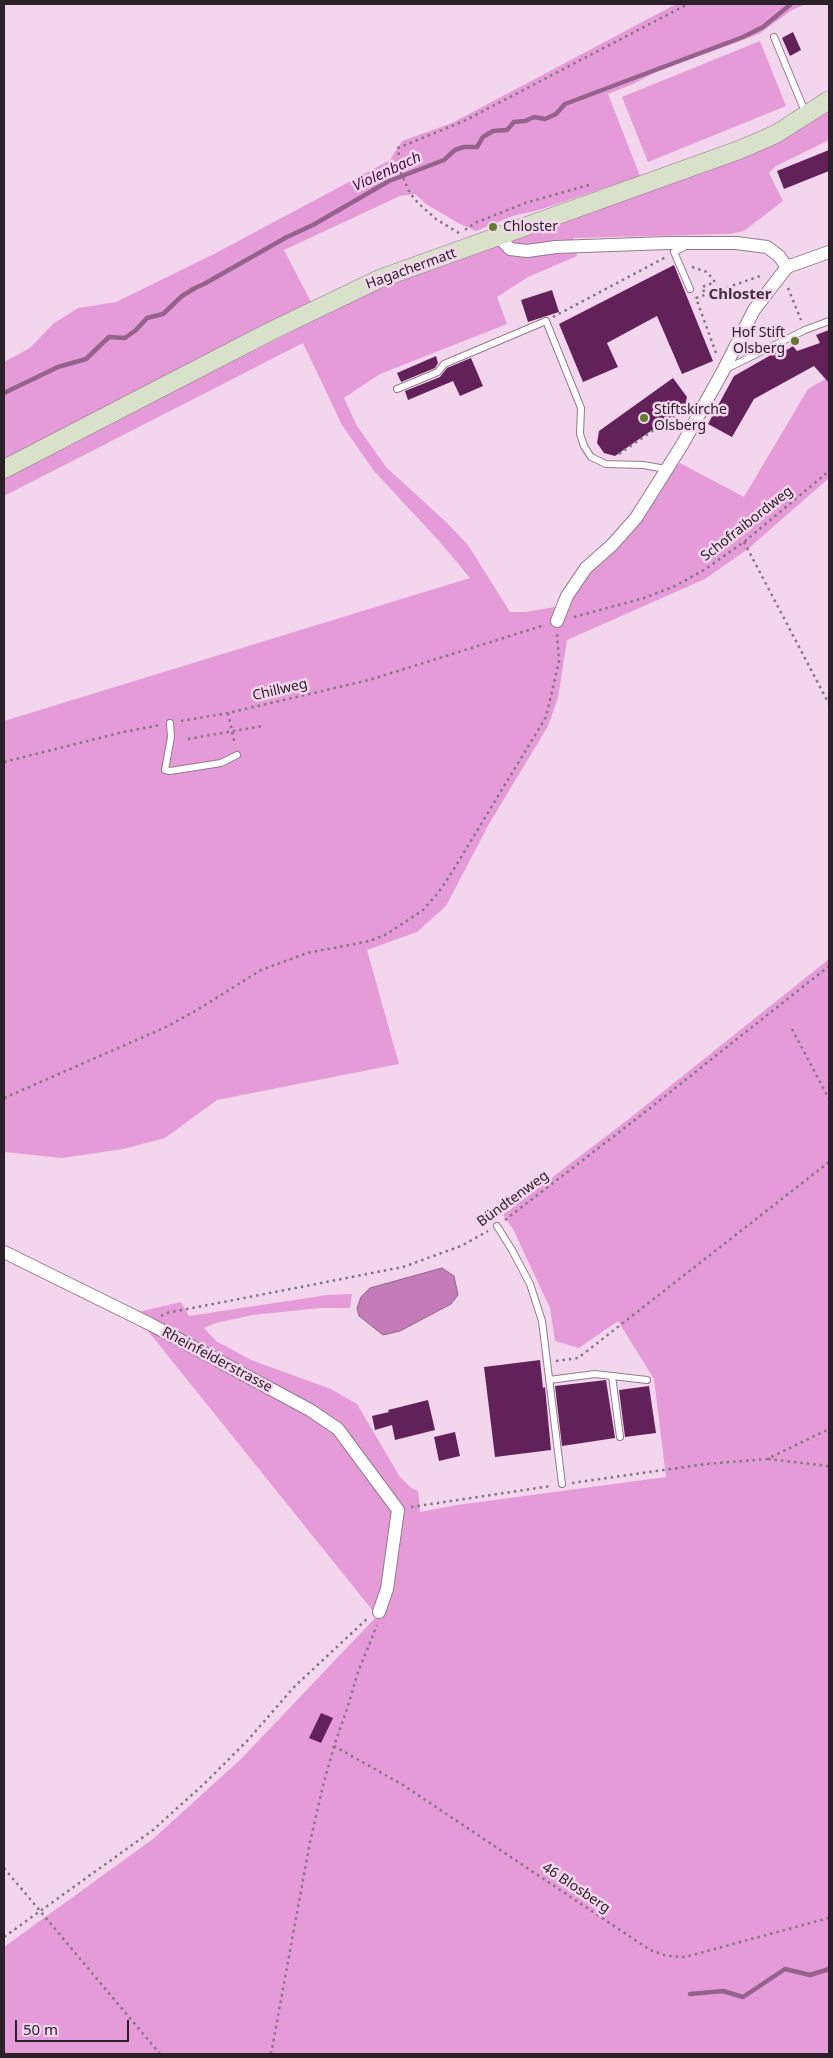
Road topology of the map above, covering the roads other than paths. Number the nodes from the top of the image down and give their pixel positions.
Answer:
1 (774, 37) dead end
2 (829, 100) edge
3 (807, 115) junction
4 (499, 237) junction
5 (691, 243) junction
6 (829, 252) edge
7 (787, 267) junction
8 (690, 289) dead end
9 (829, 321) edge
10 (723, 371) junction
11 (396, 389) dead end
12 (4, 468) edge
13 (666, 469) junction
14 (557, 621) road end
15 (170, 723) road end
16 (238, 755) road end
17 (497, 1226) road end
18 (4, 1252) edge
19 (612, 1376) junction
20 (549, 1380) junction
21 (647, 1380) dead end
22 (620, 1437) dead end
23 (562, 1484) dead end
24 (379, 1612) road end

1 - 3 lane
2 - 3 street, Hagachermatt
3 - 4 street, Hagachermatt
4 - 5 street
4 - 12 street, Hagachermatt
5 - 7 street
5 - 8 lane
6 - 7 street
7 - 10 street
9 - 10 lane
10 - 13 street
11 - 13 lane
13 - 14 street
15 - 16 lane
17 - 20 lane
18 - 24 street, Rheinfelderstrasse
19 - 20 lane
19 - 21 lane
19 - 22 lane
20 - 23 lane

